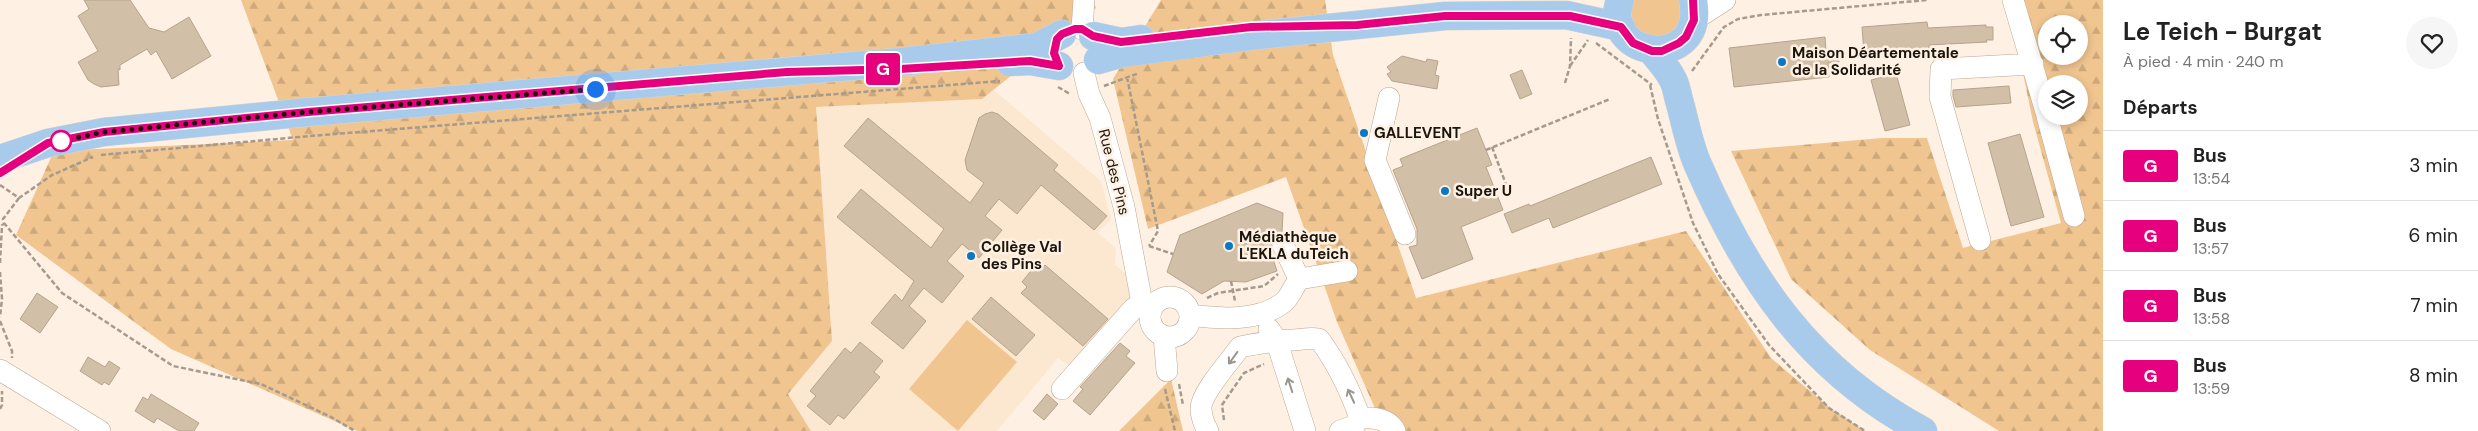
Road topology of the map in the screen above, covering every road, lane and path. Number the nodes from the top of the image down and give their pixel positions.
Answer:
1 (1084, 0) edge
2 (1725, 0) edge
3 (1927, 0) edge
4 (2013, 0) edge
5 (1467, 8) edge
6 (1620, 10) edge
7 (1694, 10) edge
8 (1564, 21) edge
9 (1679, 43) junction
10 (1652, 51) junction
11 (1078, 60) junction
12 (2033, 64) junction
13 (1570, 66) junction
14 (1145, 71) dead end
15 (1127, 77) junction
16 (1004, 80) dead end
17 (1662, 82) junction
18 (2038, 82) edge
19 (1565, 83) dead end
20 (1389, 98) dead end
21 (1610, 100) dead end
22 (2049, 125) edge
23 (48, 143) junction
24 (1492, 147) junction
25 (1486, 150) dead end
26 (0, 159) edge
27 (0, 173) edge
28 (0, 185) edge
29 (1510, 195) dead end
30 (19, 198) junction
31 (2074, 216) dead end
32 (4, 224) junction
33 (1405, 234) dead end
34 (1980, 240) dead end
35 (1283, 245) dead end
36 (1138, 254) junction
37 (1173, 254) dead end
38 (0, 263) edge
39 (1347, 271) dead end
40 (0, 272) edge
41 (1298, 279) junction
42 (1152, 305) junction
43 (1189, 312) junction
44 (1260, 314) junction
45 (0, 317) edge
46 (1164, 336) junction
47 (1276, 340) junction
48 (1264, 364) dead end
49 (0, 370) edge
50 (1167, 370) joint
51 (1062, 389) dead end
52 (1360, 418) junction
53 (1217, 428) edge
54 (100, 431) edge
55 (354, 431) edge
56 (1175, 431) edge
57 (1305, 431) edge
58 (1340, 431) edge
59 (1395, 431) edge
60 (1865, 431) edge
61 (1923, 431) edge

1 - 11 street, Rue des Pins
2 - 7 street
3 - 17 path
4 - 12 street
5 - 8 main road
5 - 11 main road
6 - 8 main road
6 - 10 main road
7 - 9 main road
8 - 13 path
9 - 10 main road
9 - 17 main road
10 - 17 main road
11 - 11 path
11 - 15 path
11 - 23 main road
11 - 36 street, Rue des Pins
12 - 18 street
12 - 34 street
13 - 17 path
13 - 19 path
14 - 15 path
15 - 36 path
16 - 30 path
17 - 60 path
17 - 61 main road
20 - 33 street
21 - 24 path
22 - 31 street
23 - 26 main road
23 - 27 main road
24 - 25 path
24 - 29 path
28 - 30 path
30 - 32 path
32 - 38 path
32 - 55 path
35 - 41 street
36 - 37 path
36 - 42 street, Rue des Pins
39 - 41 street
40 - 45 path
41 - 43 path
41 - 44 street
42 - 43 street
42 - 46 street
42 - 51 street
43 - 44 street
43 - 46 street
44 - 47 street
46 - 50 street
52 -> 47 street
47 -> 53 street
57 -> 47 street
48 - 53 path
49 - 54 street
50 - 56 path
52 - 58 street
52 - 59 street

